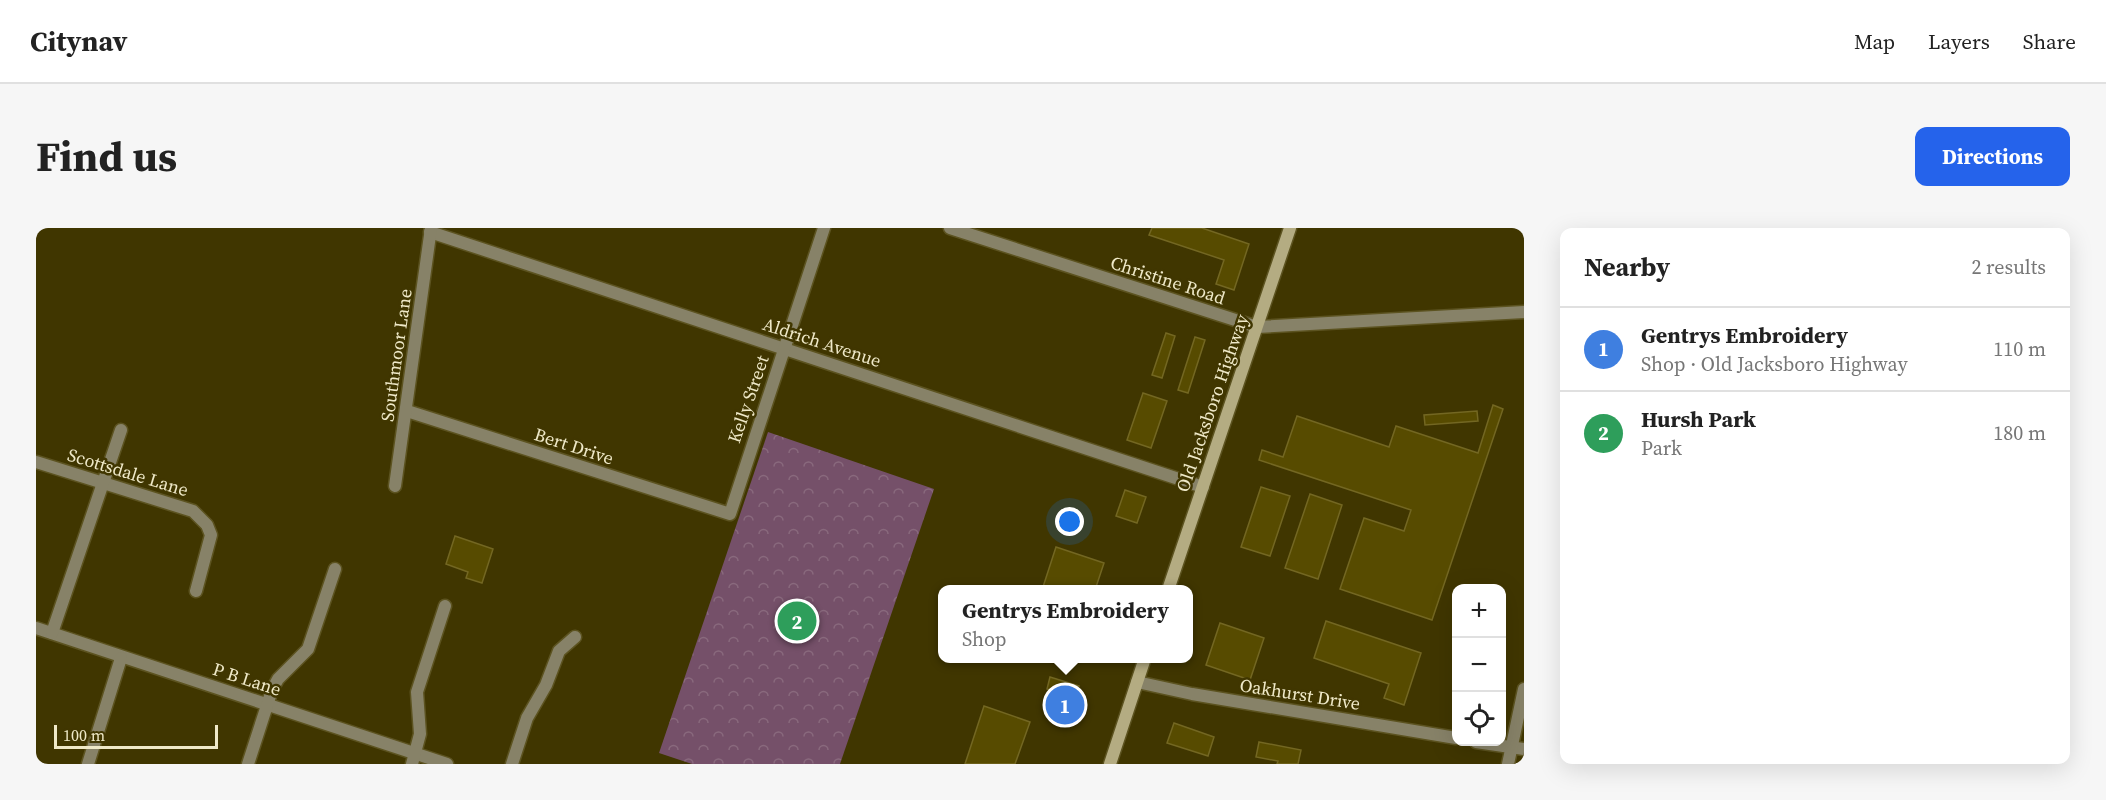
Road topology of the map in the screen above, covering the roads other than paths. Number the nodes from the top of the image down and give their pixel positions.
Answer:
1 (824, 228) edge
2 (950, 228) edge
3 (1290, 228) edge
4 (431, 230) edge
5 (1524, 312) edge
6 (1257, 327) junction
7 (784, 349) junction
8 (407, 411) junction
9 (121, 430) dead end
10 (36, 462) edge
11 (103, 483) junction
12 (395, 486) dead end
13 (1203, 487) junction
14 (730, 514) joint
15 (334, 569) dead end
16 (1170, 585) edge
17 (196, 591) dead end
18 (445, 606) dead end
19 (36, 628) edge
20 (52, 633) junction
21 (575, 637) dead end
22 (122, 658) junction
23 (1143, 663) edge
24 (1137, 682) junction
25 (1524, 689) edge
26 (267, 705) junction
27 (1452, 737) edge
28 (1518, 748) edge
29 (414, 759) edge
30 (88, 764) edge
31 (248, 764) edge
32 (447, 764) edge
33 (512, 764) edge
34 (1110, 764) edge
35 (1508, 764) edge

1 - 7 street, Kelly Street
2 - 6 street, Christine Road
3 - 6 main road, Old Jacksboro Highway
4 - 7 street, Aldrich Avenue
4 - 8 street, Southmoor Lane
5 - 6 street, Christine Road
6 - 13 main road, Old Jacksboro Highway
7 - 13 street, Aldrich Avenue
7 - 14 street, Kelly Street
8 - 12 street, Southmoor Lane
8 - 14 street, Bert Drive
9 - 11 street
10 - 11 street, Scottsdale Lane
11 - 17 street, Scottsdale Lane
11 - 20 street
13 - 16 main road, Old Jacksboro Highway
15 - 26 street
18 - 29 street
19 - 20 street, P B Lane
20 - 22 street, P B Lane
21 - 33 street
22 - 26 street, P B Lane
22 - 30 street
23 - 24 main road
24 - 27 street, Oakhurst Drive
24 - 34 main road
25 - 28 street
26 - 29 street, P B Lane
26 - 31 street
28 - 35 street
29 - 32 street, P B Lane

